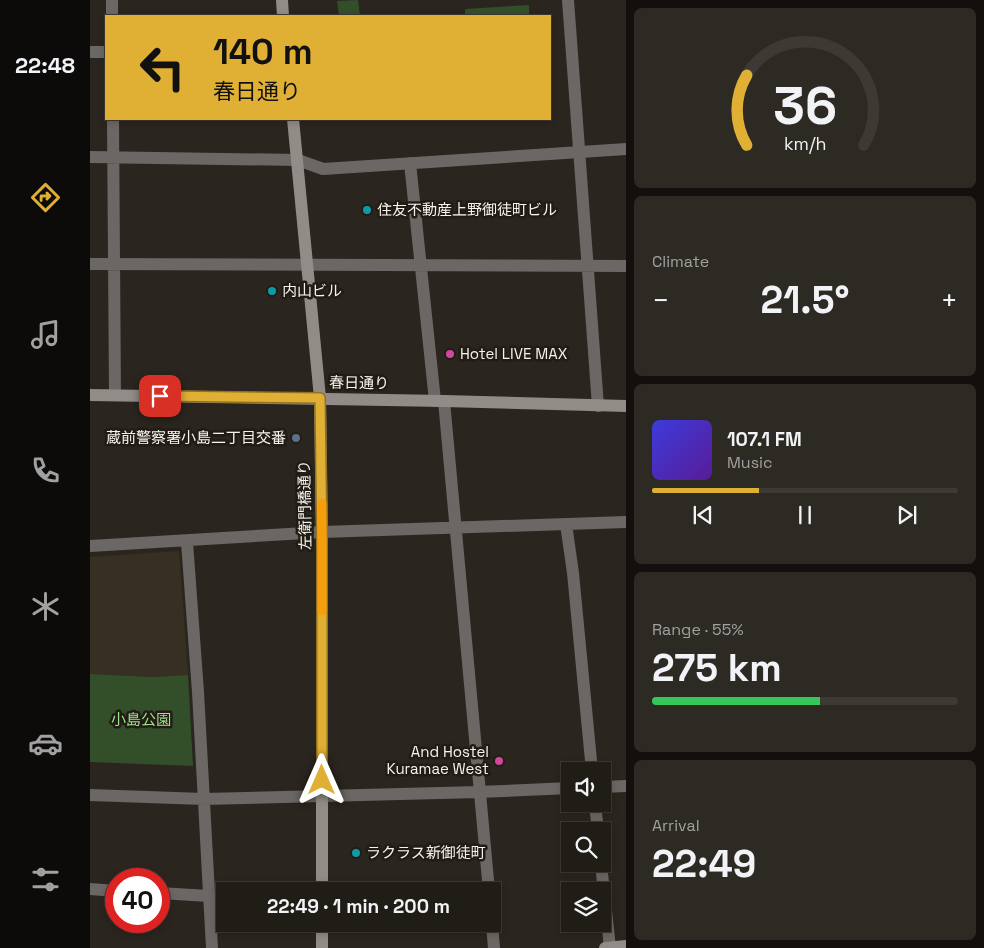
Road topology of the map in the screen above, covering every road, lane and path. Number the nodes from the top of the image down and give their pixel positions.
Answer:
1 (112, 0) edge
2 (282, 0) edge
3 (568, 0) edge
4 (112, 15) edge
5 (283, 15) edge
6 (90, 52) edge
7 (105, 52) edge
8 (113, 120) edge
9 (293, 120) edge
10 (626, 149) edge
11 (579, 152) junction
12 (90, 157) edge
13 (113, 157) junction
14 (298, 160) junction
15 (410, 163) junction
16 (90, 264) edge
17 (114, 264) junction
18 (307, 264) junction
19 (421, 265) junction
20 (587, 266) junction
21 (626, 266) edge
22 (90, 395) edge
23 (115, 395) junction
24 (320, 398) junction
25 (439, 401) junction
26 (598, 406) junction
27 (626, 406) edge
28 (626, 522) edge
29 (566, 524) junction
30 (455, 527) junction
31 (322, 532) junction
32 (187, 542) junction
33 (90, 546) edge
34 (591, 762) edge
35 (626, 786) edge
36 (611, 787) edge
37 (561, 788) edge
38 (480, 792) junction
39 (90, 796) edge
40 (322, 796) junction
41 (204, 798) junction
42 (602, 872) edge
43 (322, 882) edge
44 (488, 882) edge
45 (90, 889) edge
46 (105, 890) edge
47 (170, 894) edge
48 (209, 896) junction
49 (322, 932) edge
50 (493, 932) edge
51 (626, 946) edge
52 (212, 948) edge
53 (322, 948) edge
54 (494, 948) edge
55 (605, 948) edge
56 (610, 948) edge

1 - 4 street
2 - 5 street
3 - 11 street
6 - 7 street
8 - 13 street
9 - 14 street, 左衛門橋通り
10 - 11 street
11 - 15 street
11 - 20 street
12 - 13 street
13 - 14 street
13 - 17 street
14 - 15 street
14 - 18 street, 左衛門橋通り
15 - 19 street
16 - 17 street
17 - 18 street
17 - 23 street
18 - 19 street
18 - 24 street, 左衛門橋通り
19 - 20 street
19 - 25 street
20 - 21 street
20 - 26 street
22 - 23 street, 春日通り
23 - 24 street, 春日通り
24 - 25 street, 春日通り
24 - 31 street, 左衛門橋通り
25 - 26 street, 春日通り
25 - 30 street
26 - 27 street, 春日通り
28 - 29 street
29 - 30 street
29 - 34 street
30 - 31 street
30 - 38 street
31 - 32 street
31 - 40 street, 左衛門橋通り
32 - 33 street
32 - 41 street
35 - 36 street
37 - 38 street
38 - 40 street
38 - 44 street
39 - 41 street
40 - 41 street
40 - 43 street, 左衛門橋通り
41 - 48 street
42 - 56 street
45 - 46 street
47 - 48 street
48 - 52 street
49 - 53 street
50 - 54 street
51 - 56 street
55 - 56 street

